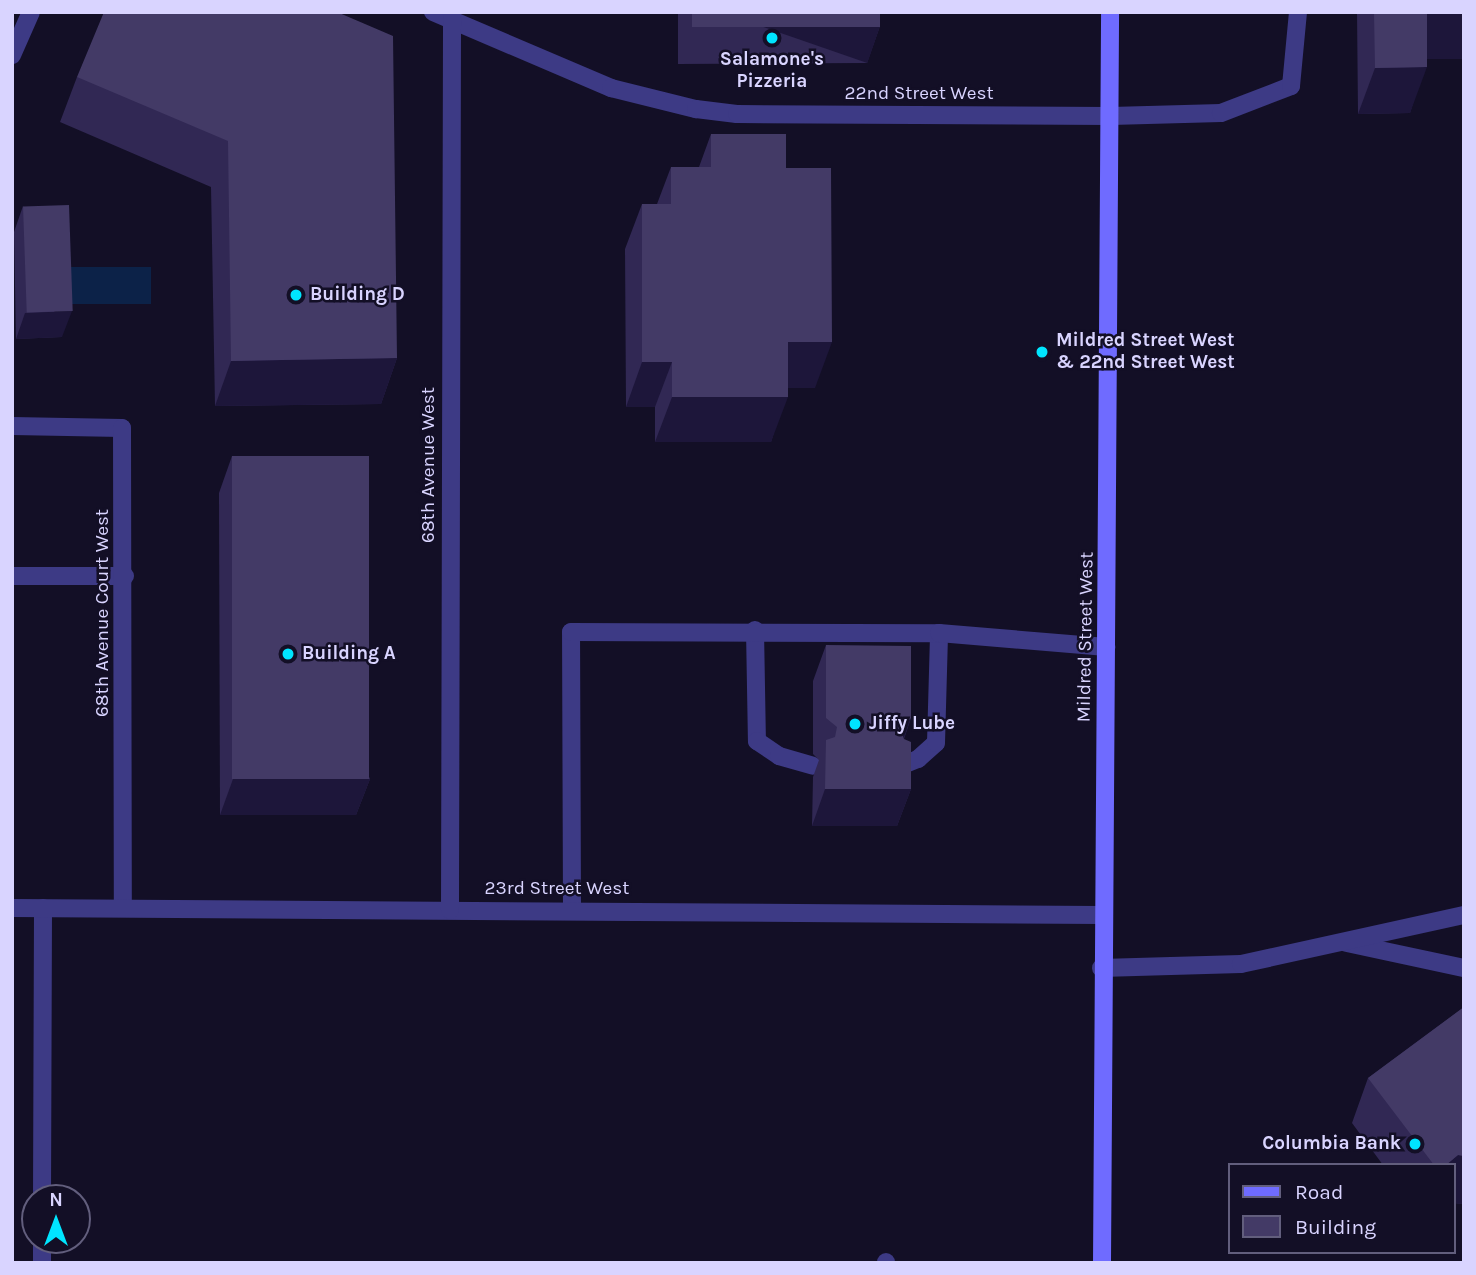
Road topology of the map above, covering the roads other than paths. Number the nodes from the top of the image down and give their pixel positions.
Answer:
1 (31, 12) edge
2 (433, 12) edge
3 (1110, 12) edge
4 (1298, 12) edge
5 (452, 19) junction
6 (12, 55) edge
7 (1111, 116) junction
8 (12, 426) edge
9 (12, 576) edge
10 (125, 576) junction
11 (755, 631) junction
12 (939, 633) junction
13 (1106, 647) junction
14 (813, 766) dead end
15 (898, 767) edge
16 (12, 908) edge
17 (43, 908) junction
18 (123, 908) junction
19 (450, 910) junction
20 (572, 911) junction
21 (1101, 915) junction
22 (1464, 915) edge
23 (1341, 942) junction
24 (1101, 968) junction
25 (1464, 968) edge
26 (42, 1184) edge
27 (1102, 1263) edge

1 - 6 street
2 - 5 street, 22nd Street West
3 - 7 main road, Mildred Street West
4 - 7 street, 22nd Street West
5 - 7 street, 22nd Street West
5 - 19 street, 68th Avenue West
7 - 13 main road, Mildred Street West
8 - 10 street, 68th Avenue Court West
9 - 10 street
10 - 18 street, 68th Avenue Court West
11 - 12 street
11 - 14 street
11 - 20 street
12 - 13 street
12 - 15 street
13 - 21 main road, Mildred Street West
16 - 17 street, 23rd Street West
17 - 18 street, 23rd Street West
17 - 26 street
18 - 19 street, 23rd Street West
19 - 20 street, 23rd Street West
20 - 21 street, 23rd Street West
21 - 24 main road, Mildred Street West
22 - 23 street
23 - 24 street
23 - 25 street
24 - 27 main road, Mildred Street West

